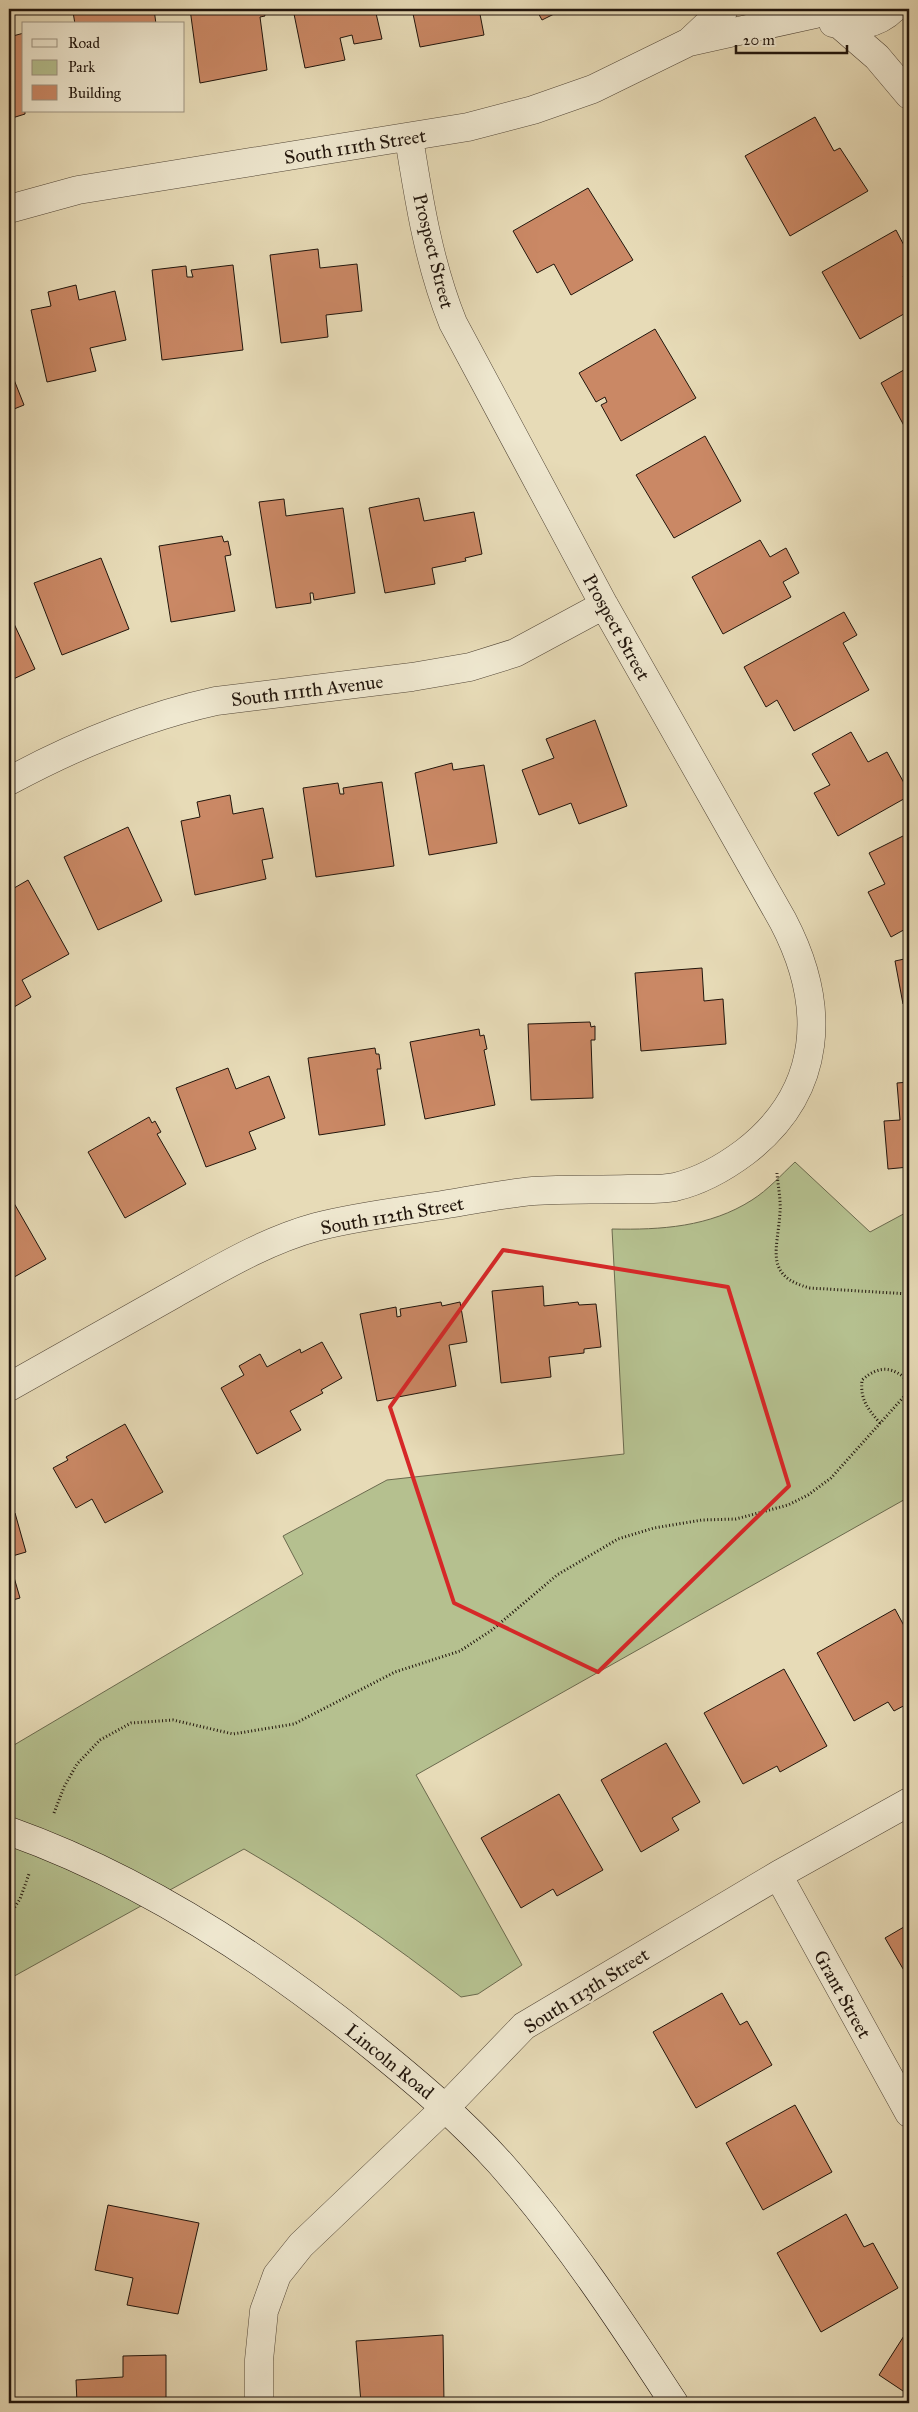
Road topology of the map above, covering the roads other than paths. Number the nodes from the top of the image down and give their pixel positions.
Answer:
1 (724, 9) edge
2 (894, 9) edge
3 (811, 11) edge
4 (840, 25) junction
5 (689, 42) junction
6 (909, 95) edge
7 (409, 138) junction
8 (9, 209) edge
9 (604, 605) junction
10 (9, 780) edge
11 (787, 1109) joint
12 (9, 1387) edge
13 (909, 1802) edge
14 (9, 1831) edge
15 (778, 1875) junction
16 (446, 2107) junction
17 (909, 2112) edge
18 (259, 2403) edge
19 (674, 2403) edge

1 - 5 street, South 111th Street
2 - 4 street
3 - 4 street
3 - 5 street, South 111th Street
4 - 6 street
5 - 7 street, South 111th Street
7 - 8 street, South 111th Street
7 - 9 street, Prospect Street
9 - 10 street, South 111th Avenue
9 - 11 street, Prospect Street
11 - 12 street, South 112th Street
13 - 15 street, South 113th Street
14 - 16 street, Lincoln Road
15 - 16 street, South 113th Street
15 - 17 street, Grant Street
16 - 18 street, South 113th Street
16 - 19 street, Lincoln Road

